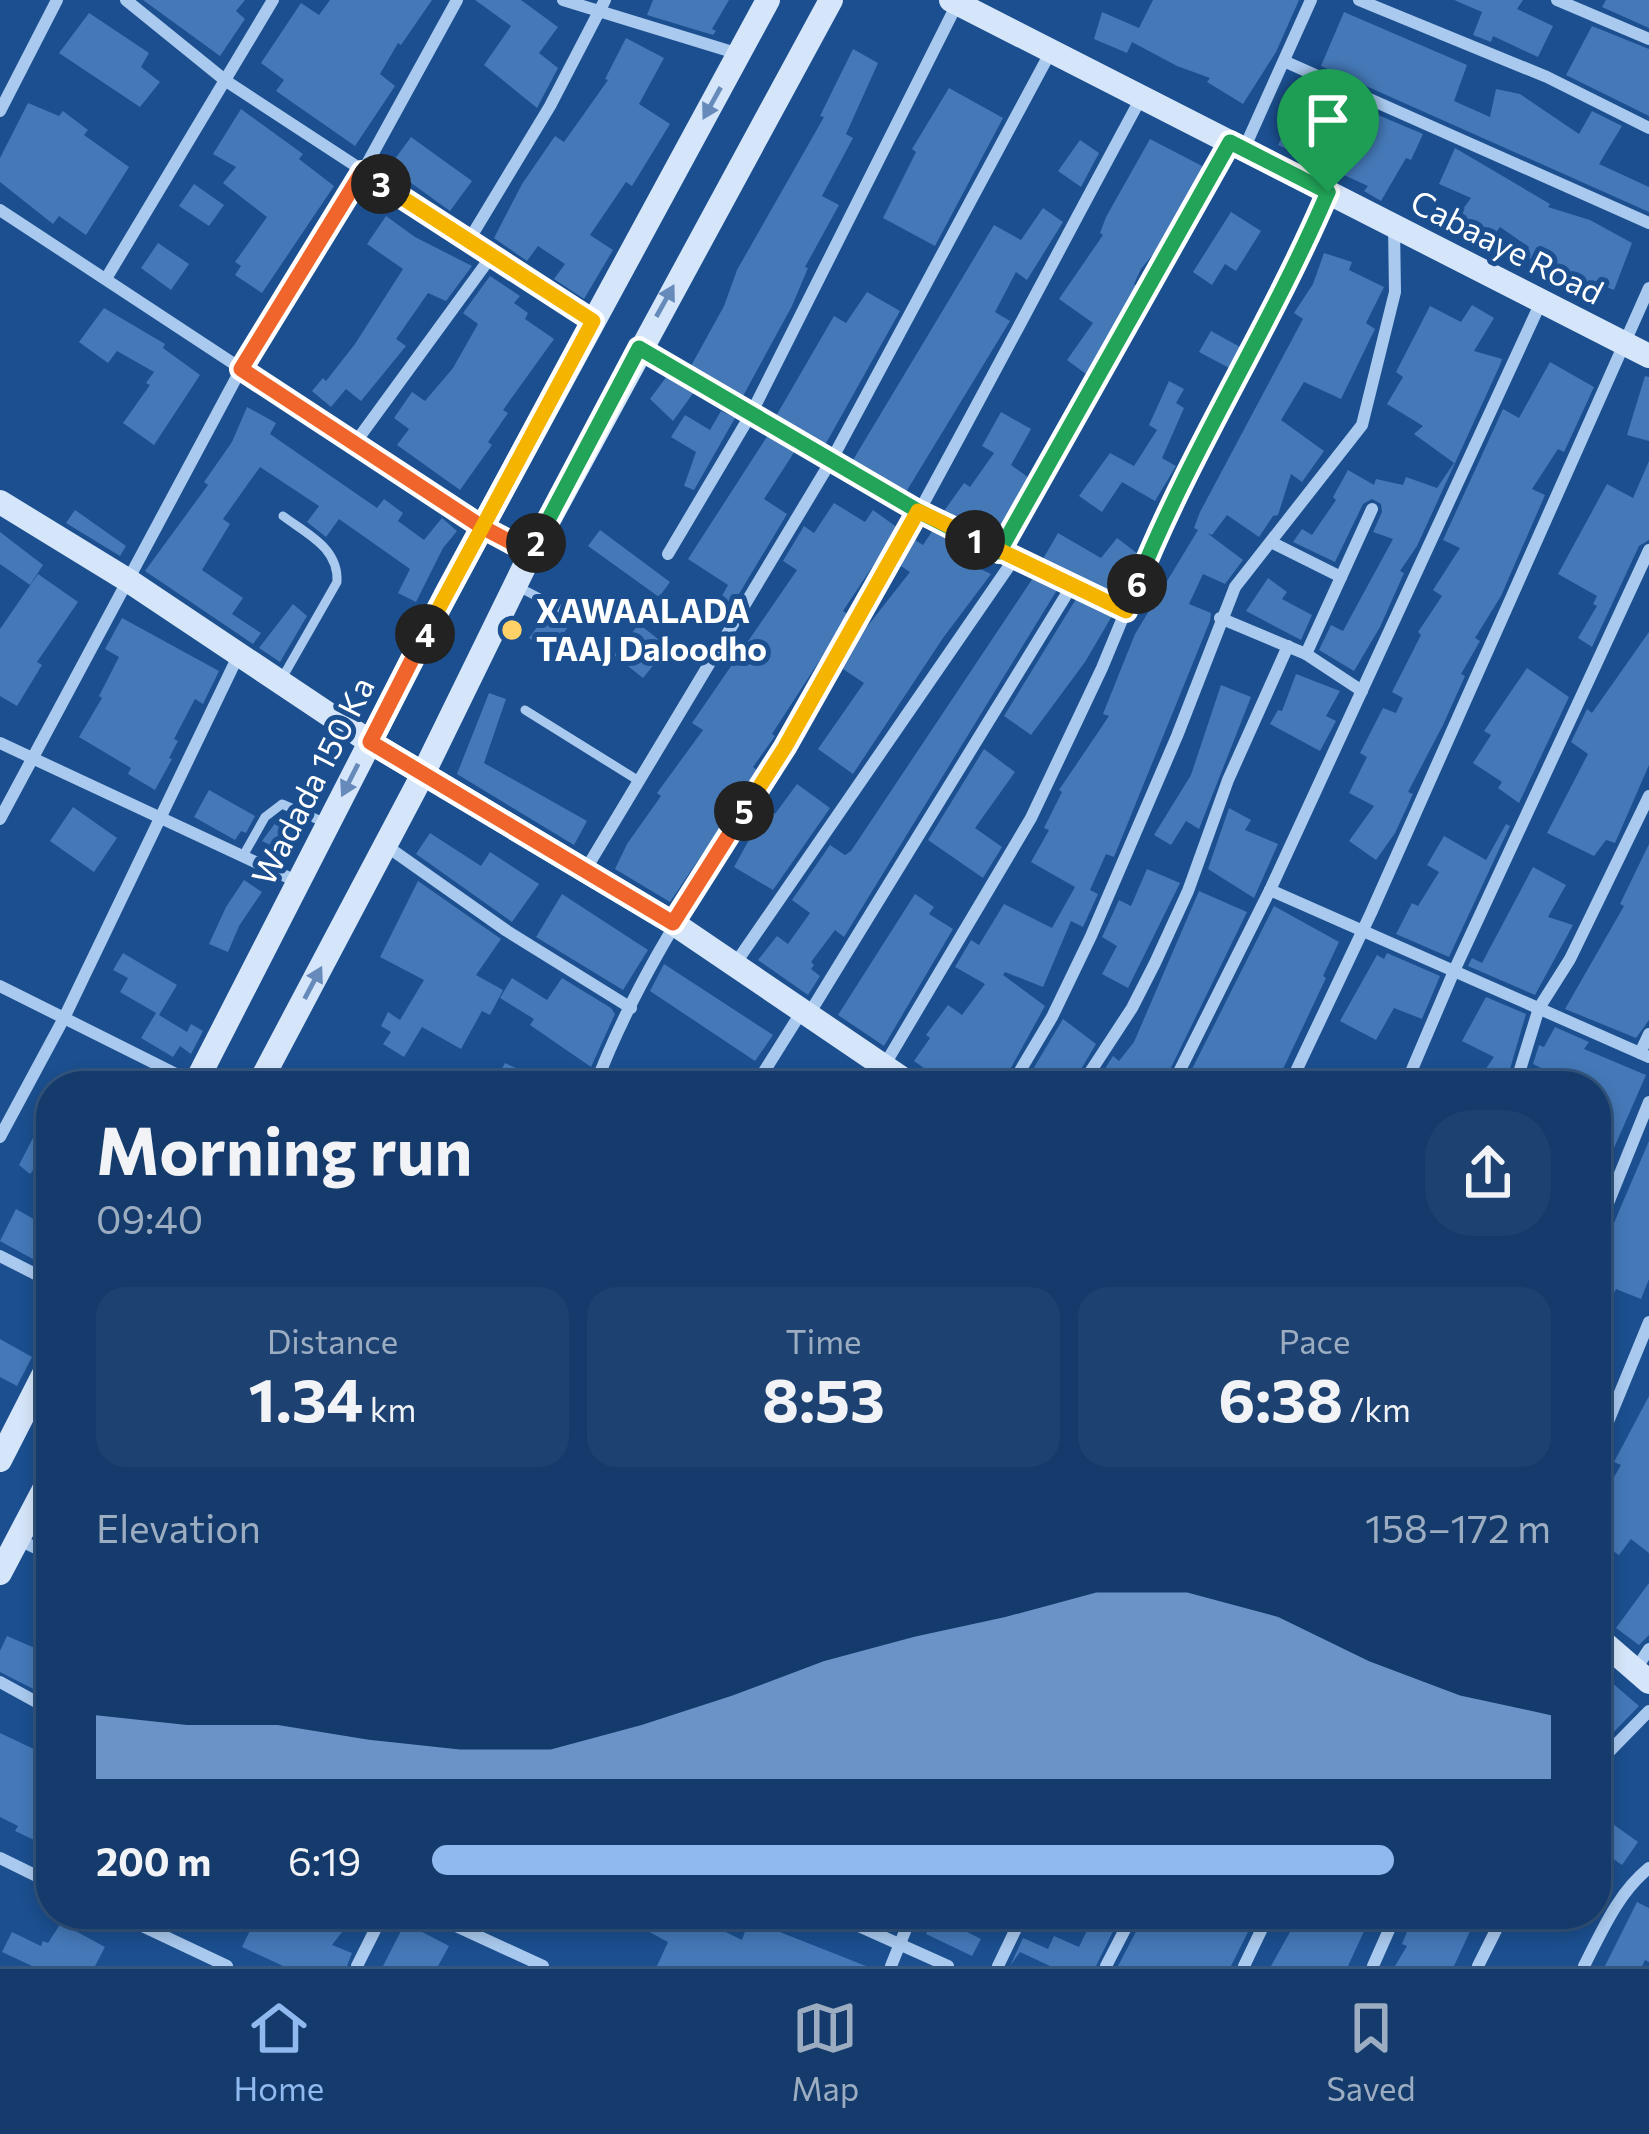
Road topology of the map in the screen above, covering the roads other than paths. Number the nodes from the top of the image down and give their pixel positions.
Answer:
1 (57, 0) edge
2 (126, 0) edge
3 (273, 0) edge
4 (457, 0) edge
5 (563, 0) edge
6 (768, 0) edge
7 (831, 0) edge
8 (1311, 0) edge
9 (1360, 0) edge
10 (1557, 0) edge
11 (954, 2) edge
12 (603, 6) edge
13 (1649, 39) edge
14 (1050, 53) junction
15 (739, 54) junction
16 (1286, 62) junction
17 (226, 81) junction
18 (1141, 98) junction
19 (0, 111) edge
20 (1649, 128) edge
21 (1237, 145) junction
22 (362, 172) junction
23 (1328, 192) junction
24 (0, 210) edge
25 (1649, 223) edge
26 (1394, 226) junction
27 (469, 240) junction
28 (493, 254) junction
29 (107, 277) junction
30 (1649, 288) edge
31 (1541, 302) junction
32 (593, 321) junction
33 (1625, 345) junction
34 (639, 348) junction
35 (1649, 356) edge
36 (241, 369) junction
37 (751, 414) junction
38 (355, 443) junction
39 (831, 461) junction
40 (0, 502) edge
41 (1372, 509) dead end
42 (918, 511) junction
43 (283, 516) dead end
44 (482, 527) junction
45 (1271, 542) junction
46 (1649, 550) edge
47 (999, 552) junction
48 (531, 553) junction
49 (668, 554) dead end
50 (1014, 560) junction
51 (1341, 577) junction
52 (129, 581) junction
53 (515, 585) junction
54 (1071, 587) junction
55 (631, 607) dead end
56 (1126, 611) junction
57 (1220, 618) junction
58 (1288, 646) junction
59 (239, 654) junction
60 (1306, 654) junction
61 (281, 681) junction
62 (1362, 691) junction
63 (525, 710) dead end
64 (0, 742) edge
65 (370, 742) junction
66 (32, 757) junction
67 (423, 774) junction
68 (639, 782) junction
69 (1649, 796) edge
70 (159, 818) junction
71 (0, 819) edge
72 (328, 824) junction
73 (386, 845) junction
74 (243, 856) junction
75 (586, 869) junction
76 (298, 882) junction
77 (1270, 890) junction
78 (673, 923) junction
79 (1363, 929) junction
80 (734, 965) junction
81 (1454, 971) junction
82 (0, 986) edge
83 (631, 1008) junction
84 (1539, 1008) junction
85 (805, 1013) junction
86 (64, 1018) junction
87 (1649, 1034) edge
88 (1644, 1055) edge
89 (168, 1071) edge
90 (203, 1071) edge
91 (266, 1071) edge
92 (602, 1071) edge
93 (765, 1071) edge
94 (880, 1071) edge
95 (887, 1071) edge
96 (1020, 1071) edge
97 (1091, 1071) edge
98 (1180, 1071) edge
99 (1296, 1071) edge
100 (1411, 1071) edge
101 (1519, 1071) edge
102 (1649, 1102) edge
103 (0, 1137) edge
104 (1611, 1196) edge
105 (0, 1256) edge
106 (36, 1274) edge
107 (1649, 1322) edge
108 (36, 1389) edge
109 (1611, 1414) edge
110 (0, 1460) edge
111 (36, 1497) edge
112 (9, 1536) edge
113 (0, 1573) edge
114 (1611, 1646) edge
115 (1644, 1667) edge
116 (0, 1682) edge
117 (36, 1702) edge
118 (1649, 1711) edge
119 (1611, 1750) edge
120 (0, 1858) edge
121 (1649, 1868) edge
122 (36, 1875) edge
123 (1611, 1916) edge
124 (149, 1929) edge
125 (376, 1929) edge
126 (463, 1929) edge
127 (866, 1929) edge
128 (906, 1929) edge
129 (1016, 1929) edge
130 (1125, 1929) edge
131 (1262, 1929) edge
132 (1389, 1929) edge
133 (1496, 1929) edge
134 (1604, 1929) edge
135 (899, 1944) junction
136 (227, 1966) edge
137 (357, 1966) edge
138 (543, 1966) edge
139 (891, 1966) edge
140 (949, 1966) edge
141 (998, 1966) edge
142 (1106, 1966) edge
143 (1244, 1966) edge
144 (1373, 1966) edge
145 (1478, 1966) edge
146 (1584, 1966) edge

1 - 19 street
2 - 17 street
3 - 17 street
4 - 22 street
5 - 12 street
6 - 15 street, Wadada 150 Ka
34 -> 7 street
8 - 16 street
9 - 20 street
10 - 13 street
11 - 14 street, Cabaaye Road
11 - 37 street
12 - 15 street
12 - 27 street
14 - 18 street, Cabaaye Road
14 - 39 street
15 -> 32 street, Wadada 150 Ka
16 - 21 street
16 - 25 street
17 - 22 street
17 - 29 street
18 - 21 street, Cabaaye Road
18 - 42 street
21 - 23 street, Cabaaye Road
21 - 47 street
22 - 27 street
22 - 36 street
23 - 26 street, Cabaaye Road
23 - 56 street
24 - 29 street
26 - 31 street, Cabaaye Road
26 - 45 street
27 - 28 street
28 - 32 street
28 - 38 street
29 - 36 street
30 - 33 street
31 - 33 street, Cabaaye Road
31 - 62 street
32 - 44 street, Wadada 150 Ka
33 - 35 street, Cabaaye Road
33 - 79 street
34 - 37 street
34 - 48 street
36 - 38 street
36 - 52 street
37 - 39 street
37 - 49 street
38 - 44 street
39 - 42 street
39 - 68 street
40 - 52 street
41 - 51 street
42 - 47 street
42 - 78 street
43 - 61 lane
44 - 48 street
44 - 65 street, Wadada 150 Ka
45 - 51 street
45 - 57 street
46 - 81 street
47 - 50 street
48 - 53 street
50 - 54 street
50 - 80 street
51 - 60 street
52 - 59 street
52 - 66 street
53 - 55 lane
53 - 67 street
54 - 56 street
54 - 85 street
56 - 95 street
57 - 58 street
57 - 96 street
58 - 60 street
58 - 97 street
59 - 61 street
59 - 70 street
60 - 62 street
61 - 65 street
62 - 77 street
63 - 68 lane
64 - 66 street
65 - 67 street
65 -> 72 street, Wadada 150 Ka
66 - 70 street
66 - 71 street
67 - 73 street
67 - 75 street
68 - 75 street
69 - 84 street
70 - 74 street
70 - 86 street
72 - 74 lane
72 - 76 street, Wadada 150 Ka
73 - 83 street
91 -> 73 street
74 - 76 street
75 - 78 street
76 - 90 street, Wadada 150 Ka
77 - 79 street
77 - 98 street
78 - 80 street
78 - 83 street
79 - 81 street
79 - 99 street
80 - 85 street
81 - 84 street
81 - 100 street
82 - 86 street
83 - 92 street
84 - 88 street
84 - 101 street
85 - 93 street
85 - 94 street
86 - 89 street
86 - 103 street
87 - 88 street
102 - 104 street
105 - 106 street
107 - 109 street
108 - 110 street
111 - 112 street
112 - 113 street
114 - 115 street
116 - 117 street
118 - 119 street
120 - 122 street
121 - 123 street
124 - 136 street
125 - 137 street
126 - 138 street
127 - 135 street
128 - 135 street
129 - 141 street
130 - 142 street
131 - 143 street
132 - 144 street
133 - 145 street
134 - 146 street
135 - 139 street
135 - 140 street

